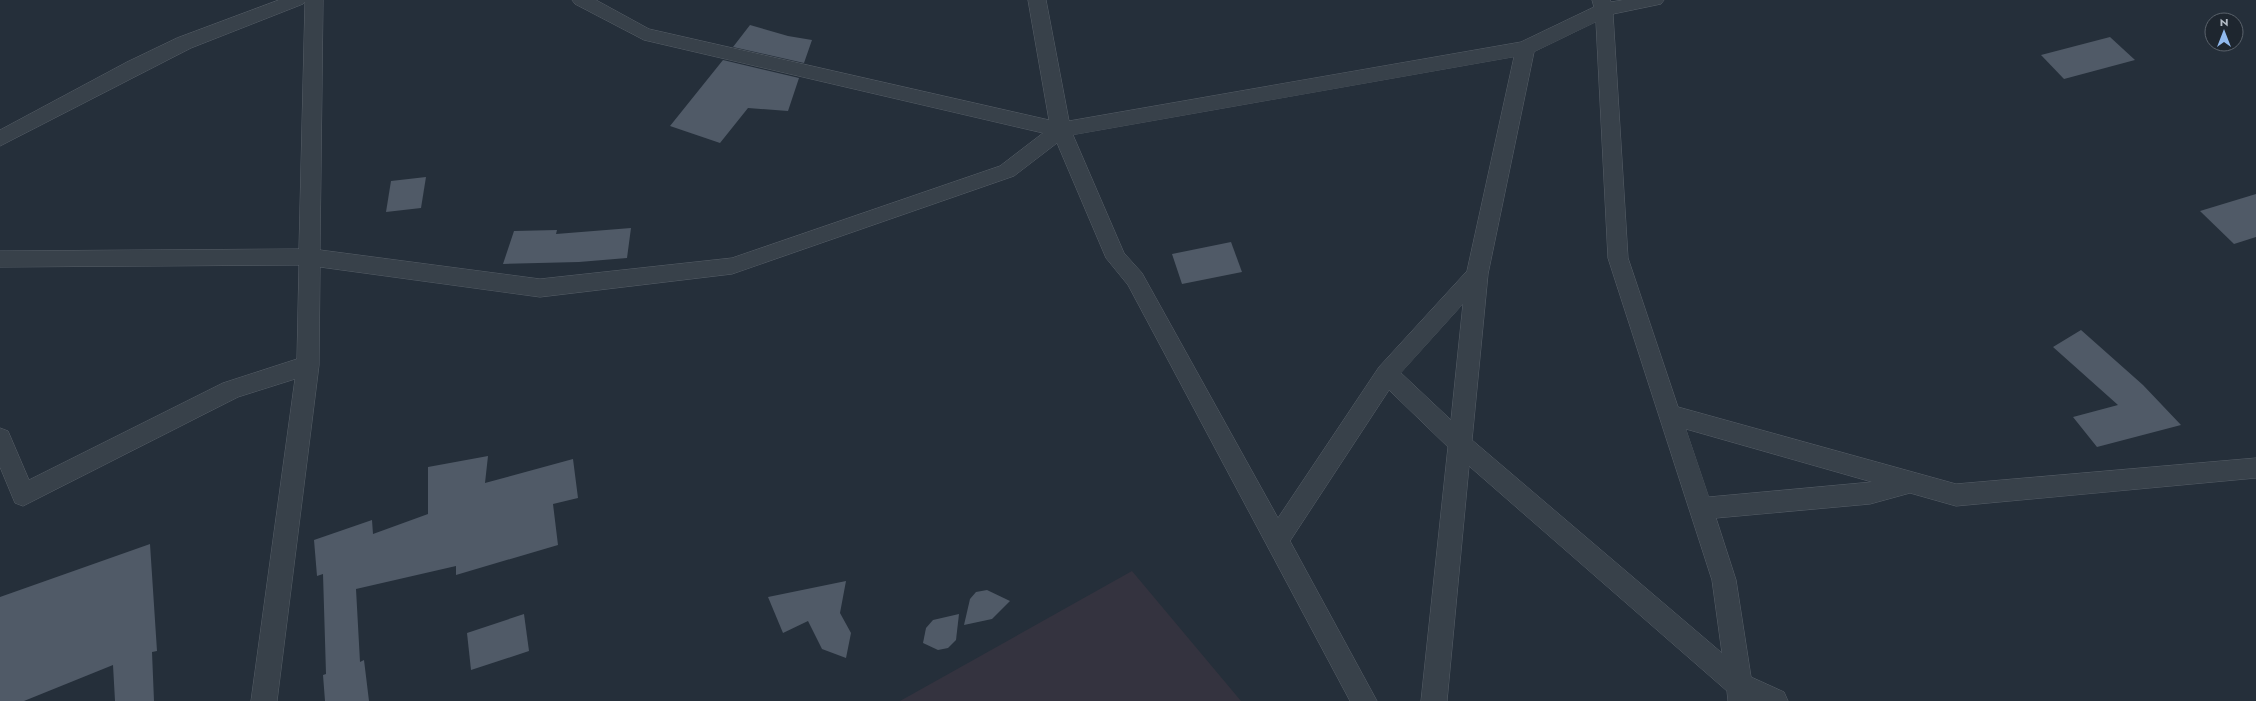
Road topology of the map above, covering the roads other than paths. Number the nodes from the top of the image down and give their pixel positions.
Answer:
1 (297, 0) edge
2 (314, 0) edge
3 (581, 0) edge
4 (1037, 0) edge
5 (1655, 0) edge
6 (1603, 5) edge
7 (1525, 48) junction
8 (1061, 130) junction
9 (0, 139) edge
10 (310, 257) junction
11 (0, 259) edge
12 (1477, 274) junction
13 (308, 365) junction
14 (1387, 374) junction
15 (1669, 414) junction
16 (0, 438) edge
17 (1460, 444) junction
18 (2256, 468) edge
19 (1912, 482) junction
20 (1700, 509) junction
21 (1277, 540) junction
22 (1740, 693) edge
23 (264, 701) edge
24 (1364, 701) edge
25 (1434, 701) edge
26 (1775, 701) edge

1 - 9 street
2 - 10 street
3 - 8 street
4 - 8 street
5 - 6 street
6 - 7 street
6 - 15 street
7 - 8 street
7 - 12 street
8 - 10 street
8 - 21 street
10 - 11 street
10 - 13 street
12 - 14 street
12 - 17 street
13 - 16 street
13 - 23 street
14 - 17 street
14 - 21 street
15 - 19 street
15 - 20 street
17 - 22 street
17 - 25 street
18 - 19 street
19 - 20 street
20 - 22 street
21 - 24 street
22 - 26 street

